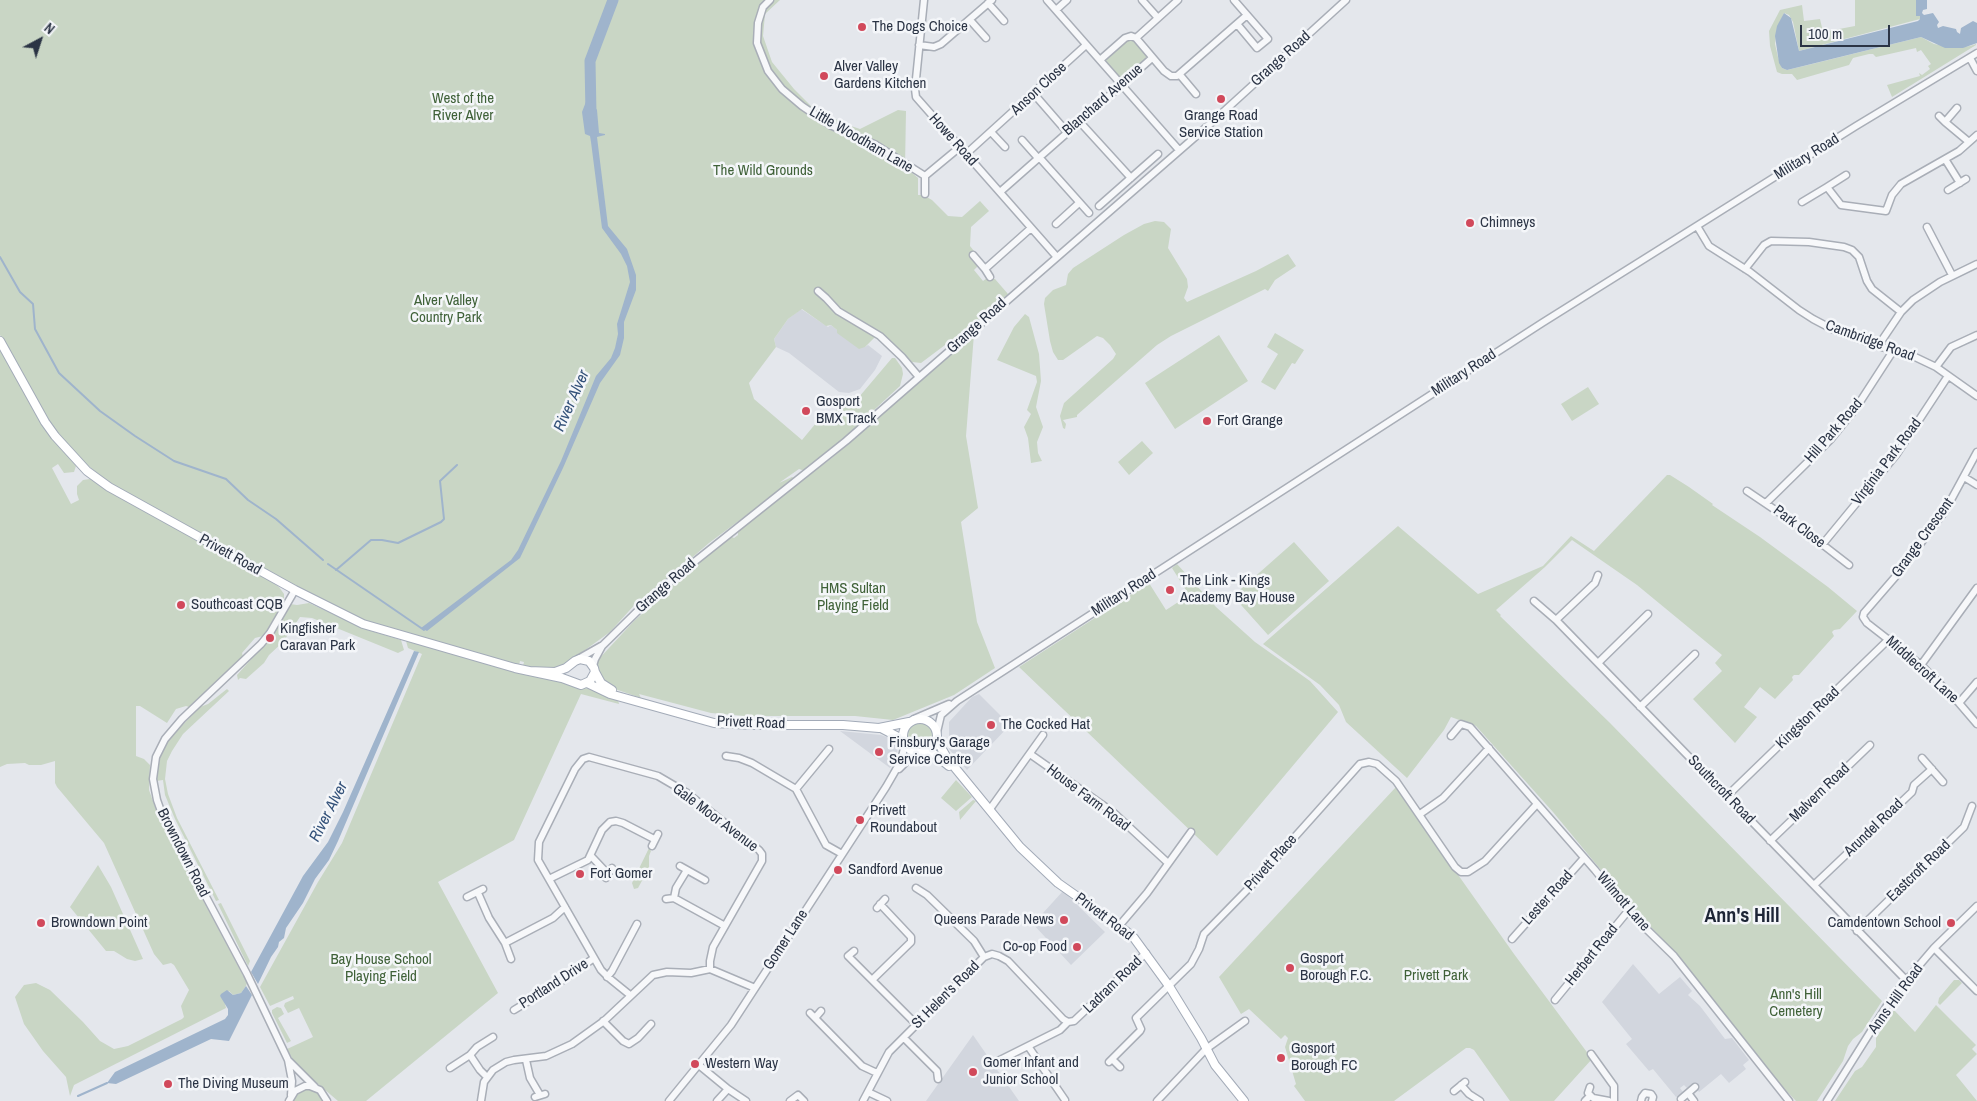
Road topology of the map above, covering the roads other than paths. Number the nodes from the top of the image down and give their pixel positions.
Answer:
1 (770, 0) edge
2 (924, 0) edge
3 (1047, 0) edge
4 (1067, 0) edge
5 (1142, 0) edge
6 (1178, 0) edge
7 (1234, 0) edge
8 (1346, 0) edge
9 (990, 2) edge
10 (1056, 10) junction
11 (1247, 15) junction
12 (1158, 18) junction
13 (970, 20) junction
14 (1004, 21) dead end
15 (1254, 23) junction
16 (1237, 24) junction
17 (1244, 32) junction
18 (986, 38) dead end
19 (1136, 38) junction
20 (919, 45) junction
21 (1086, 45) junction
22 (1977, 53) edge
23 (1152, 58) junction
24 (1970, 58) junction
25 (1100, 60) junction
26 (1977, 71) edge
27 (1180, 74) junction
28 (1120, 85) junction
29 (1034, 94) junction
30 (1196, 94) dead end
31 (1957, 108) dead end
32 (1939, 116) dead end
33 (1080, 121) junction
34 (1945, 122) junction
35 (991, 132) junction
36 (1067, 132) junction
37 (1977, 135) edge
38 (1022, 140) dead end
39 (1969, 142) junction
40 (960, 147) junction
41 (1005, 147) dead end
42 (1179, 150) junction
43 (966, 154) junction
44 (1158, 154) dead end
45 (1038, 158) junction
46 (1945, 159) junction
47 (1846, 175) dead end
48 (925, 176) junction
49 (1131, 178) junction
50 (1827, 187) junction
51 (1948, 190) dead end
52 (1000, 192) junction
53 (925, 194) dead end
54 (1802, 202) dead end
55 (1079, 203) junction
56 (1099, 206) dead end
57 (1089, 213) dead end
58 (1056, 224) dead end
59 (1697, 226) junction
60 (1927, 227) dead end
61 (1031, 228) junction
62 (973, 255) dead end
63 (1056, 256) junction
64 (1977, 264) edge
65 (985, 269) junction
66 (1745, 269) junction
67 (1952, 275) junction
68 (990, 277) dead end
69 (818, 291) dead end
70 (1901, 312) junction
71 (1977, 335) edge
72 (0, 341) edge
73 (1878, 346) junction
74 (1893, 352) junction
75 (1936, 367) junction
76 (1948, 376) junction
77 (919, 377) junction
78 (1977, 396) edge
79 (1977, 452) edge
80 (1964, 477) junction
81 (1977, 485) edge
82 (1747, 490) dead end
83 (1766, 503) junction
84 (1822, 545) junction
85 (1849, 565) dead end
86 (1598, 575) dead end
87 (1977, 588) edge
88 (295, 590) junction
89 (1534, 602) dead end
90 (1648, 614) dead end
91 (1863, 619) joint
92 (1556, 620) junction
93 (1889, 639) junction
94 (602, 646) junction
95 (1695, 654) dead end
96 (578, 660) junction
97 (1598, 664) junction
98 (571, 665) junction
99 (1921, 665) junction
100 (594, 669) junction
101 (529, 671) junction
102 (573, 681) junction
103 (1977, 682) edge
104 (587, 683) junction
105 (626, 698) junction
106 (957, 700) junction
107 (1959, 703) junction
108 (1640, 707) junction
109 (912, 721) junction
110 (1977, 724) edge
111 (879, 728) junction
112 (937, 735) junction
113 (1043, 735) dead end
114 (1451, 736) dead end
115 (904, 742) junction
116 (1870, 745) dead end
117 (1489, 748) junction
118 (829, 749) dead end
119 (923, 753) junction
120 (1030, 754) junction
121 (726, 756) dead end
122 (1922, 758) dead end
123 (1932, 769) junction
124 (894, 773) junction
125 (960, 776) junction
126 (1943, 782) dead end
127 (796, 789) junction
128 (1727, 796) junction
129 (1537, 804) junction
130 (1972, 806) dead end
131 (990, 809) junction
132 (1420, 814) junction
133 (1191, 832) dead end
134 (1770, 841) junction
135 (652, 846) dead end
136 (842, 854) junction
137 (591, 856) junction
138 (1584, 858) junction
139 (1168, 863) junction
140 (680, 866) dead end
141 (687, 870) junction
142 (608, 874) dead end
143 (549, 879) junction
144 (705, 880) dead end
145 (1814, 886) junction
146 (916, 888) dead end
147 (467, 897) dead end
148 (674, 898) junction
149 (666, 899) dead end
150 (881, 904) dead end
151 (1977, 906) edge
152 (565, 907) junction
153 (1628, 911) junction
154 (636, 924) dead end
155 (725, 926) junction
156 (1119, 926) junction
157 (1857, 931) junction
158 (1512, 939) dead end
159 (505, 943) junction
160 (1934, 948) junction
161 (854, 950) dead end
162 (1146, 954) junction
163 (984, 957) junction
164 (594, 958) junction
165 (511, 959) dead end
166 (710, 969) junction
167 (607, 976) junction
168 (872, 980) junction
169 (1906, 980) junction
170 (1169, 986) junction
171 (755, 988) junction
172 (1977, 991) edge
173 (630, 995) junction
174 (1555, 1000) dead end
175 (514, 1010) dead end
176 (821, 1012) dead end
177 (1245, 1021) dead end
178 (603, 1022) junction
179 (1068, 1022) junction
180 (651, 1023) dead end
181 (916, 1024) junction
182 (493, 1037) dead end
183 (904, 1038) junction
184 (1028, 1046) junction
185 (1206, 1049) junction
186 (1591, 1054) dead end
187 (470, 1056) junction
188 (288, 1060) junction
189 (526, 1060) junction
190 (1000, 1062) dead end
191 (700, 1066) junction
192 (1120, 1067) dead end
193 (450, 1068) dead end
194 (877, 1073) junction
195 (487, 1077) junction
196 (938, 1079) dead end
197 (1590, 1087) dead end
198 (1695, 1087) dead end
199 (316, 1088) junction
200 (728, 1089) junction
201 (1454, 1090) dead end
202 (868, 1092) junction
203 (1688, 1093) junction
204 (540, 1095) dead end
205 (1590, 1096) junction
206 (290, 1098) edge
207 (326, 1098) edge
208 (802, 1098) edge
209 (1681, 1099) dead end
210 (1066, 1100) edge
211 (333, 1101) edge
212 (481, 1101) edge
213 (670, 1101) edge
214 (717, 1101) edge
215 (746, 1101) edge
216 (790, 1101) edge
217 (863, 1101) edge
218 (887, 1101) edge
219 (1157, 1101) edge
220 (1244, 1101) edge
221 (1480, 1101) edge
222 (1585, 1101) edge
223 (1609, 1101) edge
224 (1614, 1101) edge
225 (1641, 1101) edge
226 (1652, 1101) edge
227 (1694, 1101) edge
228 (1789, 1101) edge
229 (1826, 1101) edge

1 - 48 street, Little Woodham Lane
2 - 20 street, Howe Road
3 - 10 street
4 - 10 street
5 - 12 street
6 - 12 street, Blanchard Avenue
7 - 11 street
8 - 42 street, Grange Road
9 - 13 street
9 - 14 street
10 - 21 street
11 - 15 street
11 - 16 street
12 - 19 street, Blanchard Avenue
13 - 18 street
13 - 20 street
15 - 17 street
15 - 17 street
16 - 17 street
16 - 27 street
19 - 23 street, Blanchard Avenue
19 - 25 street
20 - 40 street, Howe Road
21 - 25 street
21 - 29 street, Anson Close
22 - 24 street, Military Road
23 - 27 street
23 - 28 street, Blanchard Avenue
24 - 26 street
24 - 59 street, Military Road
25 - 28 street
27 - 30 street
28 - 33 street, Blanchard Avenue
28 - 42 street
29 - 35 street, Anson Close
29 - 36 street
31 - 34 street
32 - 34 street
33 - 36 street, Blanchard Avenue
33 - 49 street
34 - 39 street
35 - 41 street
35 - 43 street, Anson Close
36 - 45 street, Blanchard Avenue
37 - 39 street
38 - 45 street
39 - 46 street
40 - 43 street, Howe Road
40 - 48 street, Little Woodham Lane
42 - 63 street, Grange Road
43 - 52 street, Howe Road
44 - 49 street
45 - 52 street, Blanchard Avenue
45 - 55 street
46 - 50 street
46 - 51 street
47 - 50 street
48 - 53 street, Little Woodham Lane
49 - 56 street
50 - 54 street
52 - 61 street, Howe Road
55 - 57 street
55 - 58 street
59 - 66 street, Cambridge Road
59 - 106 street, Military Road
60 - 67 street
61 - 63 street, Howe Road
61 - 65 street
62 - 65 street
63 - 77 street, Grange Road
64 - 67 street
65 - 68 street
66 - 70 street
66 - 73 street, Cambridge Road
67 - 70 street
69 - 77 street
70 - 73 street
71 - 75 street
72 - 88 main road, Privett Road
73 - 74 street, Cambridge Road
74 - 75 street, Cambridge Road
74 - 83 street, Hill Park Road
75 - 76 street, Cambridge Road
76 - 78 street, Cambridge Road
76 - 84 street, Virginia Park Road
77 - 94 street, Grange Road
79 - 80 street, Grange Crescent
80 - 81 street
80 - 91 street, Grange Crescent
82 - 83 street, Park Close
83 - 84 street, Park Close
84 - 85 street, Park Close
86 - 92 street
87 - 99 street
88 - 101 main road, Privett Road
88 - 188 street, Browndown Road
89 - 92 street, Southcroft Road
90 - 97 street
91 - 93 street, Middlecroft Lane
92 - 97 street, Southcroft Road
93 - 99 street, Middlecroft Lane
93 - 128 street, Kingston Road
94 - 96 street, Grange Road
94 - 100 street, Grange Road
95 - 108 street
96 - 98 main road
96 - 100 main road
97 - 108 street, Southcroft Road
98 - 101 main road, Privett Road
98 - 102 main road
99 - 107 street, Middlecroft Lane
100 - 104 main road
100 - 105 main road, Privett Road
101 - 102 main road, Privett Road
102 - 104 main road
103 - 107 street
104 - 105 main road, Privett Road
105 - 111 main road, Privett Road
106 - 109 street, Military Road
106 - 112 street, Military Road
107 - 110 street, Middlecroft Lane
108 - 128 street, Southcroft Road
109 - 111 main road, Privett Road
109 - 112 main road
109 - 115 main road
111 - 115 main road, Privett Road
112 - 119 main road
112 - 125 main road, Privett Road
113 - 120 street
114 - 117 street, Wilmott Lane
115 - 119 main road
115 - 124 street, Gomer Lane
116 - 134 street, Malvern Road
117 - 129 street, Wilmott Lane
117 - 132 street
118 - 127 street
119 - 124 street, Gomer Lane
119 - 125 main road, Privett Road
120 - 131 street
120 - 139 street, House Farm Road
121 - 127 street
122 - 123 street
123 - 126 street
123 - 145 street, Arundel Road
124 - 136 street, Gomer Lane
125 - 131 main road, Privett Road
127 - 136 street
128 - 134 street, Southcroft Road
129 - 132 street
129 - 138 street, Wilmott Lane
130 - 157 street, Eastcroft Road
131 - 156 main road, Privett Road
132 - 170 street, Privett Place
133 - 139 street
134 - 145 street, Southcroft Road
135 - 137 street
136 - 171 street, Gomer Lane
137 - 142 street
137 - 143 street
138 - 153 street, Wilmott Lane
138 - 158 street, Lester Road
139 - 156 street
140 - 141 street
141 - 144 street
141 - 148 street
143 - 152 street, Gale Moor Avenue
143 - 155 street, Gale Moor Avenue
145 - 157 street, Southcroft Road
146 - 163 street
147 - 159 street
148 - 149 street
148 - 155 street
150 - 168 street
151 - 160 street, Anns Hill Road
152 - 159 street
152 - 164 street, Gale Moor Avenue
153 - 174 street, Herbert Road
153 - 228 street, Wilmott Lane
154 - 167 street
155 - 166 street, Gale Moor Avenue
156 - 162 main road, Privett Road
157 - 169 street, Southcroft Road
159 - 165 street
160 - 169 street, Anns Hill Road
160 - 172 street
161 - 168 street
162 - 170 main road, Privett Road
162 - 179 street, Ladram Road
163 - 179 street, St Helen's Road
163 - 181 street, St Helen's Road
164 - 167 street, Gale Moor Avenue
164 - 175 street, Portland Drive
166 - 171 street
166 - 173 street
167 - 173 street, Gale Moor Avenue
168 - 181 street
169 - 229 street, Anns Hill Road
170 - 185 main road, Privett Road
170 - 192 street
171 - 191 street, Gomer Lane
173 - 178 street
176 - 194 street
177 - 185 street
178 - 180 street
178 - 189 street
179 - 184 street, Ladram Road
181 - 183 street, St Helen's Road
182 - 187 street
183 - 194 street, St Helen's Road
183 - 196 street
184 - 190 street, Ladram Road
184 - 210 street
185 - 219 street
185 - 220 main road, Privett Road
186 - 224 street
187 - 193 street
187 - 195 street
188 - 199 street, Browndown Road
188 - 206 street, Browndown Road
189 - 195 street
189 - 204 street
191 - 200 street
191 - 213 street, Gomer Lane
194 - 202 street, St Helen's Road
195 - 212 street
197 - 205 street
198 - 203 street
199 - 206 street
199 - 207 street, Browndown Road
200 - 214 street
200 - 215 street
201 - 221 street
202 - 217 street, St Helen's Road
202 - 218 street
203 - 209 street
203 - 227 street
205 - 222 street
205 - 223 street
207 - 211 street, Browndown Road
208 - 216 street
225 - 226 street

